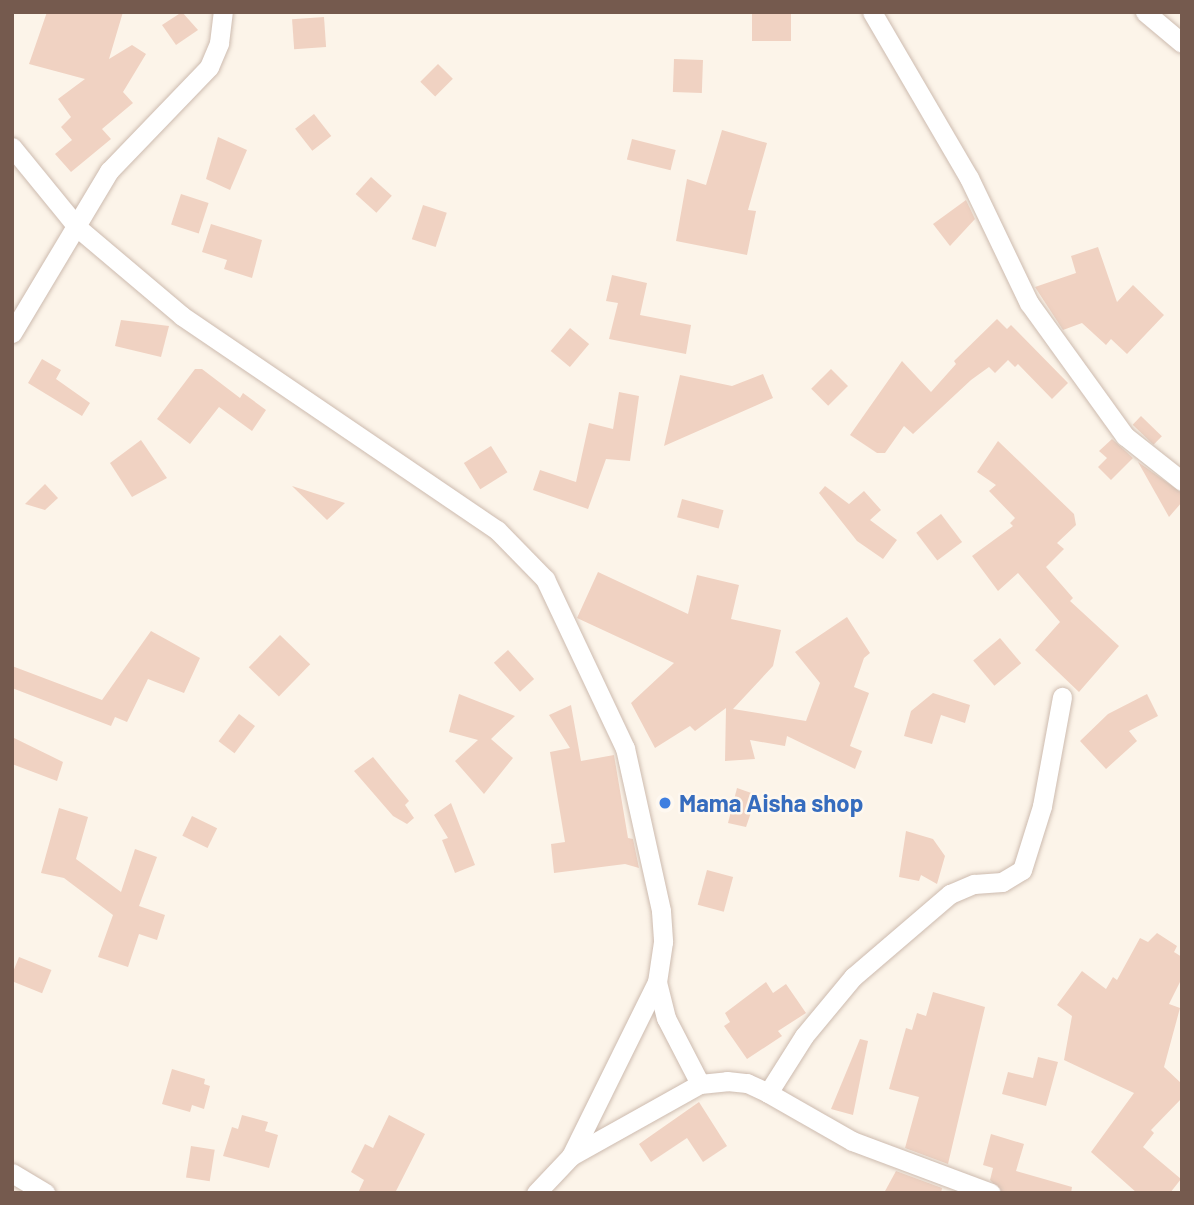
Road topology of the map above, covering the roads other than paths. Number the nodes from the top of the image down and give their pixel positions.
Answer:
1 (223, 12) edge
2 (872, 12) edge
3 (1145, 12) edge
4 (1182, 43) edge
5 (12, 147) edge
6 (78, 228) junction
7 (12, 333) edge
8 (1182, 481) edge
9 (1062, 697) dead end
10 (657, 982) junction
11 (700, 1084) junction
12 (768, 1093) junction
13 (571, 1156) junction
14 (12, 1173) edge
15 (45, 1193) edge
16 (536, 1193) edge
17 (991, 1193) edge

1 - 6 street
2 - 8 street
3 - 4 street
5 - 6 street
6 - 7 street
6 - 10 street
9 - 12 street
10 - 11 street
10 - 13 street
11 - 12 street
11 - 13 street
12 - 17 street
13 - 16 street
14 - 15 street

